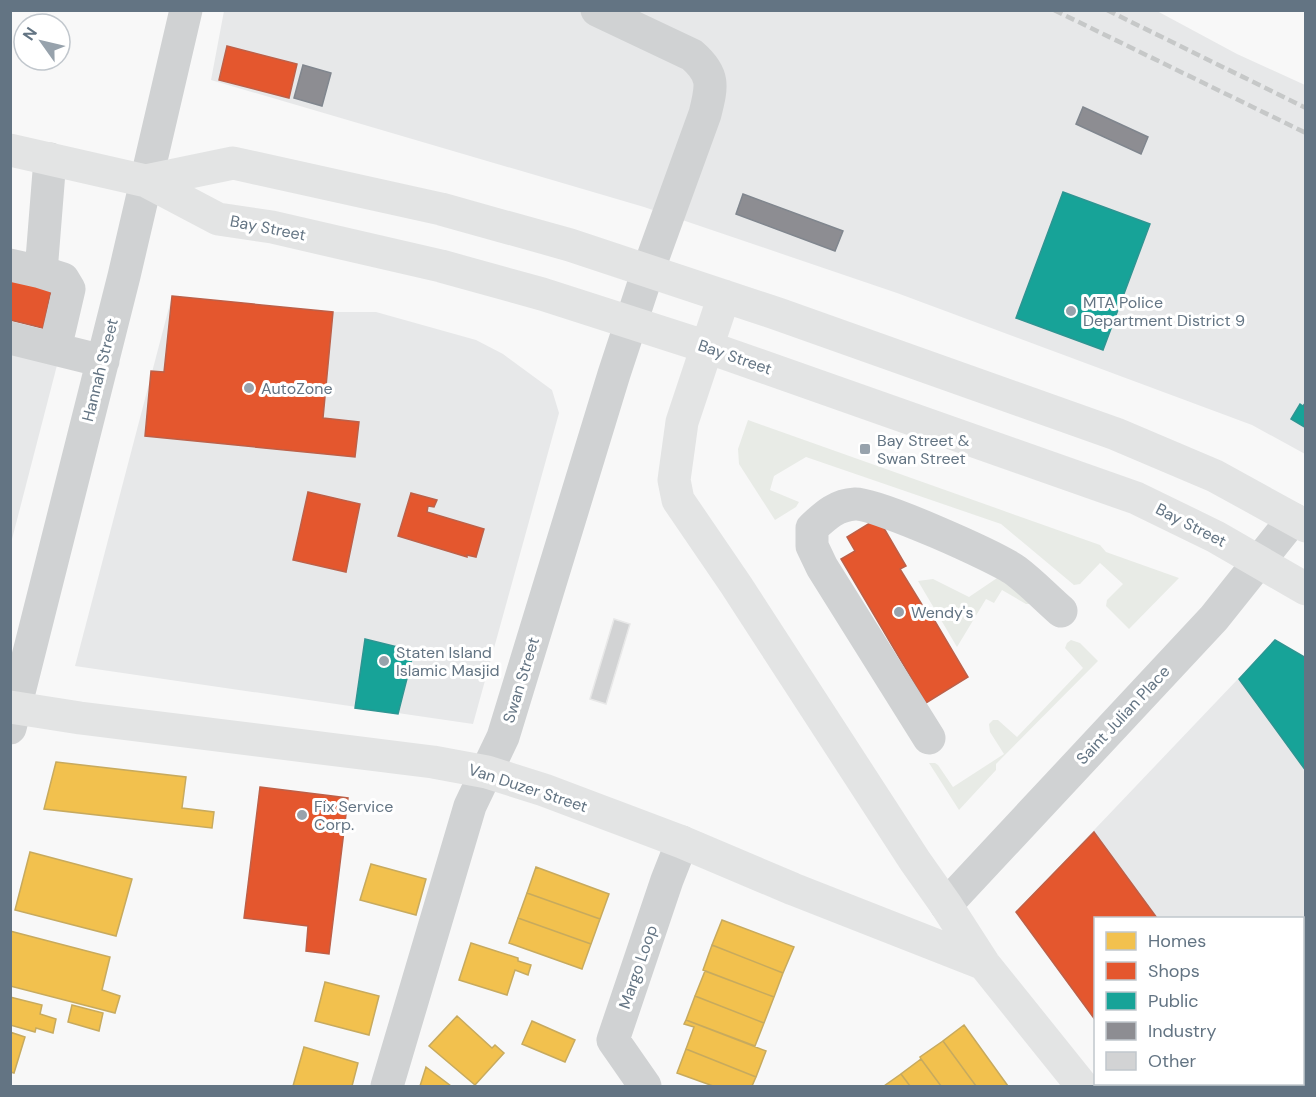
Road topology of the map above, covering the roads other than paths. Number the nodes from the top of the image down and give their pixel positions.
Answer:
1 (186, 10) edge
2 (597, 10) edge
3 (10, 150) edge
4 (50, 159) junction
5 (146, 182) junction
6 (26, 269) edge
7 (648, 271) junction
8 (724, 296) junction
9 (632, 322) junction
10 (10, 338) edge
11 (707, 347) junction
12 (55, 349) junction
13 (103, 361) junction
14 (1299, 522) edge
15 (1258, 562) junction
16 (1305, 590) edge
17 (1061, 611) dead end
18 (12, 714) edge
19 (929, 738) dead end
20 (487, 772) junction
21 (682, 842) junction
22 (946, 905) junction
23 (984, 964) junction
24 (387, 1086) edge
25 (645, 1086) edge
26 (1082, 1086) edge

1 - 5 street, Hannah Street
2 - 7 street, Swan Street
3 - 4 main road, Bay Street
4 - 5 main road, Bay Street
4 - 6 street
5 - 7 main road, Bay Street
5 - 9 main road, Bay Street
5 - 13 street, Hannah Street
6 - 12 street
7 - 8 main road, Bay Street
7 - 9 street, Swan Street
8 - 11 main road, Van Duzer Street
8 - 14 main road, Bay Street
9 - 11 main road, Bay Street
9 - 20 street, Swan Street
10 - 12 street
11 - 15 main road, Bay Street
11 - 22 main road, Van Duzer Street
12 - 13 street
13 - 18 street, Hannah Street
14 - 15 street, Saint Julian Place
15 - 16 main road, Bay Street
15 - 22 street, Saint Julian Place
17 - 19 street
18 - 20 main road, Van Duzer Street
20 - 21 main road, Van Duzer Street
20 - 24 street, Swan Street
21 - 23 main road, Van Duzer Street
21 - 25 street, Margo Loop
22 - 23 main road, Van Duzer Street
23 - 26 main road, Van Duzer Street

